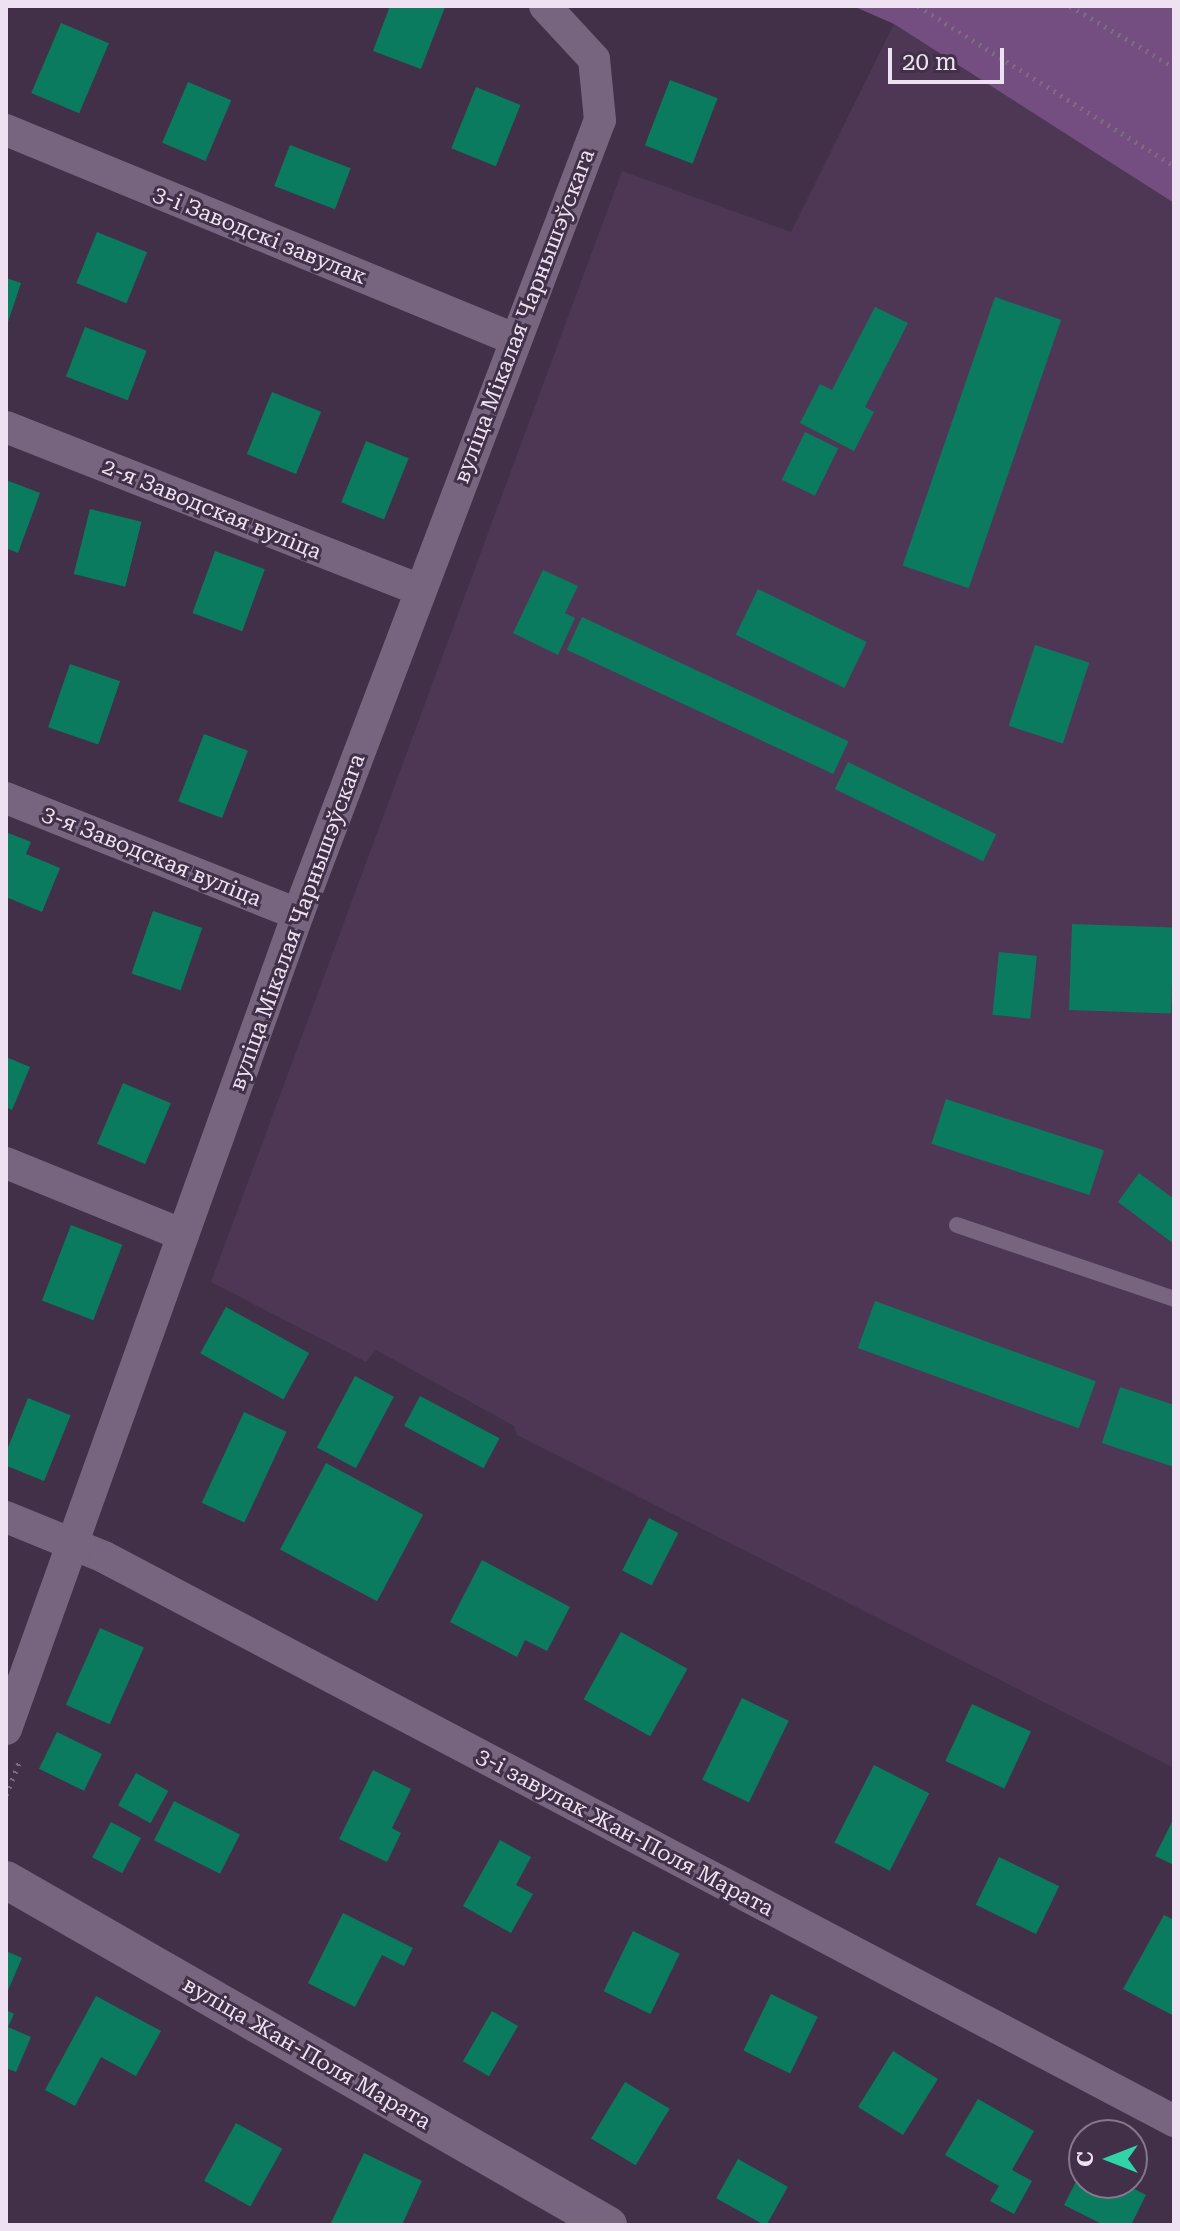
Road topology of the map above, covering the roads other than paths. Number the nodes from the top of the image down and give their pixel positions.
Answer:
1 (545, 6) edge
2 (6, 130) edge
3 (514, 339) junction
4 (6, 427) edge
5 (419, 590) junction
6 (6, 798) edge
7 (298, 914) junction
8 (6, 1163) edge
9 (957, 1225) dead end
10 (183, 1235) junction
11 (1174, 1299) edge
12 (6, 1517) edge
13 (76, 1544) junction
14 (6, 1729) edge
15 (6, 1880) edge
16 (1174, 2121) edge
17 (608, 2225) edge

1 - 3 street, вуліца Мікалая Чарнышэўскага
2 - 3 street, 3-і Заводскі завулак
3 - 5 street, вуліца Мікалая Чарнышэўскага
4 - 5 street, 2-я Заводская вуліца
5 - 7 street, вуліца Мікалая Чарнышэўскага
6 - 7 street, 3-я Заводская вуліца
7 - 10 street, вуліца Мікалая Чарнышэўскага
8 - 10 street
9 - 11 lane
10 - 13 street, вуліца Мікалая Чарнышэўскага
12 - 13 street, 3-і завулак Жан-Поля Марата
13 - 14 street, вуліца Мікалая Чарнышэўскага
13 - 16 street, 3-і завулак Жан-Поля Марата
15 - 17 street, вуліца Жан-Поля Марата

